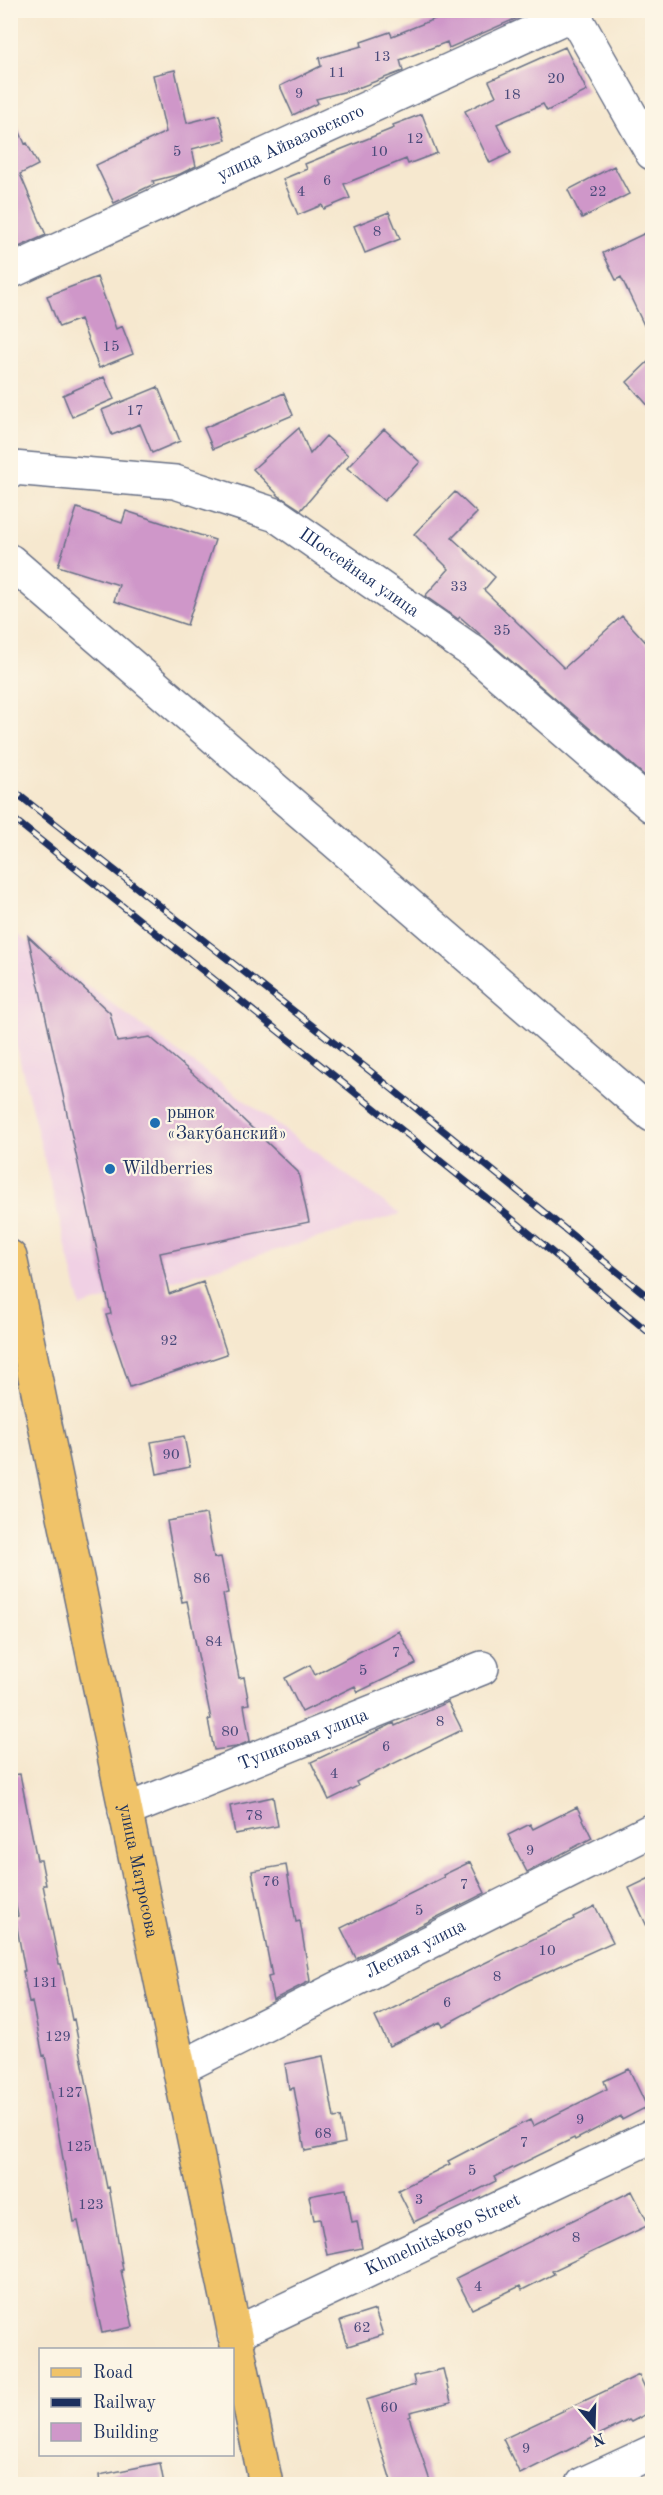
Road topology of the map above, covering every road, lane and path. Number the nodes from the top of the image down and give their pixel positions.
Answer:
1 (572, 12) edge
2 (652, 153) edge
3 (10, 272) edge
4 (10, 472) edge
5 (10, 561) edge
6 (652, 806) edge
7 (652, 1115) edge
8 (10, 1257) edge
9 (482, 1668) dead end
10 (124, 1811) junction
11 (650, 1831) dead end
12 (180, 2068) junction
13 (652, 2136) edge
14 (234, 2334) junction
15 (652, 2452) edge
16 (266, 2484) edge
17 (583, 2484) edge

1 - 2 street
1 - 3 street, улица Айвазовского
4 - 6 street, Шоссейная улица
5 - 7 street
8 - 10 main road, улица Матросова
9 - 10 street, Тупиковая улица
10 - 12 main road, улица Матросова
11 - 12 street, Лесная улица
12 - 14 main road, улица Матросова
13 - 14 street, Khmelnitskogo Street
14 - 16 main road, улица Матросова
15 - 17 street

